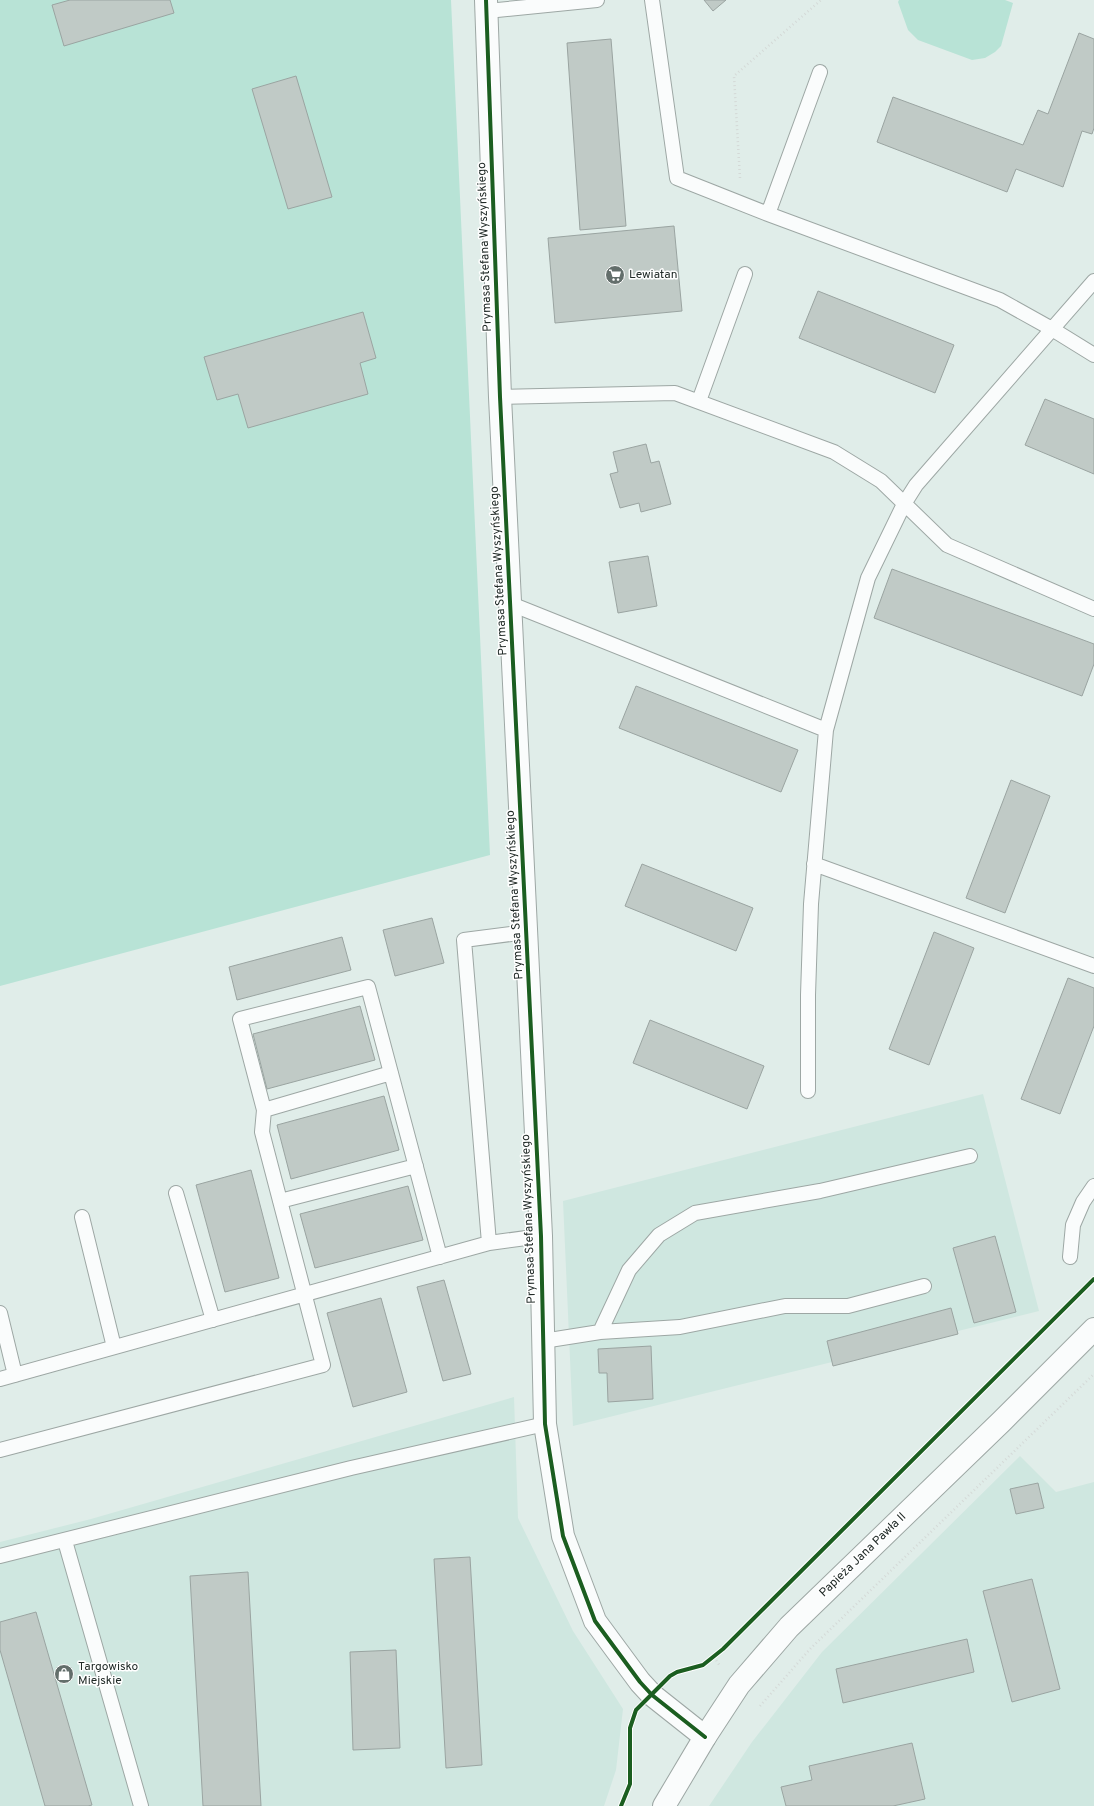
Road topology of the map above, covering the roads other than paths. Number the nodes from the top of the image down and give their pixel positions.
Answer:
1 (597, 0) edge
2 (652, 0) edge
3 (559, 2) edge
4 (486, 6) edge
5 (820, 72) dead end
6 (768, 214) junction
7 (745, 274) dead end
8 (1094, 281) edge
9 (1052, 329) junction
10 (1094, 355) edge
11 (500, 397) junction
12 (699, 401) junction
13 (904, 504) junction
14 (511, 604) junction
15 (1094, 609) edge
16 (826, 730) junction
17 (814, 864) junction
18 (526, 932) junction
19 (1094, 966) edge
20 (391, 1073) junction
21 (808, 1091) dead end
22 (264, 1110) junction
23 (970, 1156) dead end
24 (416, 1166) junction
25 (1094, 1186) edge
26 (176, 1193) dead end
27 (280, 1201) junction
28 (82, 1217) dead end
29 (541, 1236) junction
30 (489, 1243) junction
31 (440, 1257) junction
32 (1070, 1257) dead end
33 (924, 1286) dead end
34 (304, 1294) junction
35 (0, 1313) edge
36 (213, 1320) junction
37 (1094, 1329) edge
38 (600, 1332) junction
39 (543, 1341) junction
40 (114, 1347) junction
41 (15, 1375) junction
42 (0, 1379) edge
43 (545, 1424) junction
44 (0, 1450) edge
45 (65, 1541) junction
46 (0, 1556) edge
47 (705, 1737) junction
48 (141, 1806) edge
49 (664, 1806) edge

1 - 3 lane
2 - 6 lane
3 - 4 lane
4 - 11 street, Prymasa Stefana Wyszyńskiego
5 - 6 lane
6 - 9 lane
7 - 12 lane
8 - 9 lane
9 - 10 lane
9 - 13 lane
11 - 12 lane
11 - 14 street, Prymasa Stefana Wyszyńskiego
12 - 13 lane
13 - 15 lane
13 - 16 lane
14 - 16 lane
14 - 18 street, Prymasa Stefana Wyszyńskiego
16 - 17 lane
17 - 19 lane
17 - 21 lane
18 - 29 street, Prymasa Stefana Wyszyńskiego
18 - 30 lane
20 - 22 lane
20 - 22 lane
20 - 24 lane
22 - 27 lane
23 - 38 lane
24 - 27 lane
24 - 31 lane
25 - 32 lane
26 - 36 lane
27 - 34 lane
28 - 40 lane
29 - 30 lane
29 - 39 street, Prymasa Stefana Wyszyńskiego
30 - 31 lane
31 - 34 lane
33 - 38 lane
34 - 36 lane
34 - 44 lane
35 - 41 lane
36 - 40 lane
37 - 47 street, Papieża Jana Pawła II
38 - 39 lane
39 - 43 street, Prymasa Stefana Wyszyńskiego
40 - 41 lane
41 - 42 lane
43 - 45 lane
43 - 47 street, Prymasa Stefana Wyszyńskiego
45 - 46 lane
45 - 48 lane
47 - 49 street, Papieża Jana Pawła II

